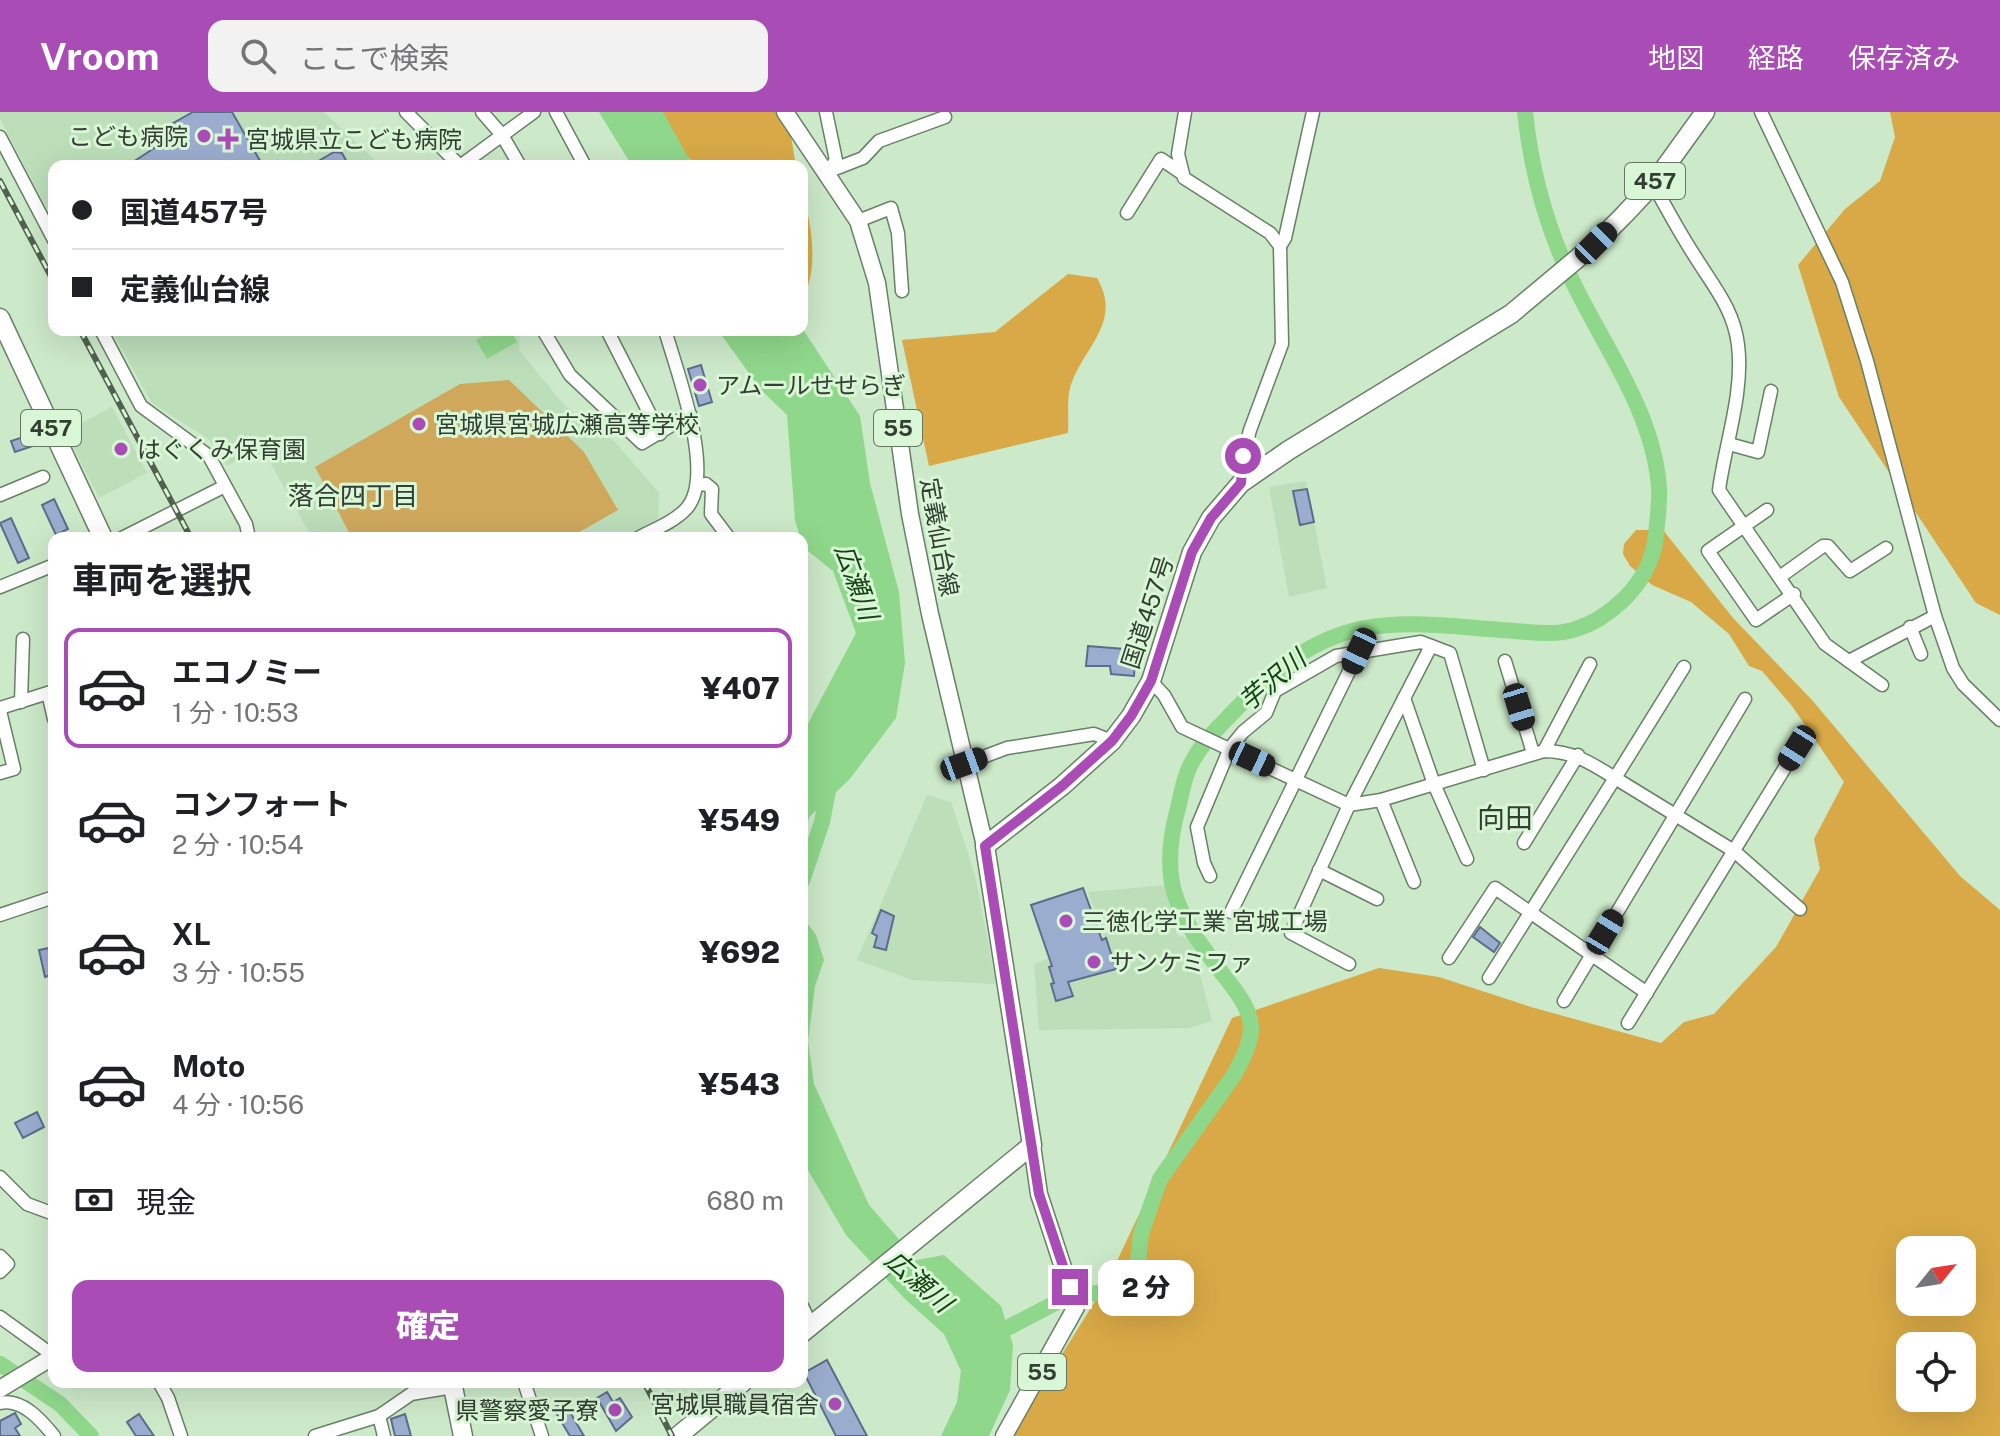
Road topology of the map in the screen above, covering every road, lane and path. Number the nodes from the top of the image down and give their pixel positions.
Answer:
1 (406, 112) edge
2 (482, 112) edge
3 (534, 112) edge
4 (556, 112) edge
5 (785, 112) edge
6 (826, 112) edge
7 (1185, 112) edge
8 (1313, 112) edge
9 (1705, 112) edge
10 (1761, 112) edge
11 (945, 117) dead end
12 (502, 135) junction
13 (0, 137) edge
14 (454, 160) edge
15 (468, 160) edge
16 (517, 160) edge
17 (582, 160) edge
18 (827, 172) junction
19 (1180, 172) junction
20 (1653, 184) junction
21 (1127, 213) dead end
22 (858, 221) junction
23 (48, 229) edge
24 (1280, 246) junction
25 (902, 291) dead end
26 (0, 318) edge
27 (104, 336) edge
28 (547, 336) edge
29 (610, 336) edge
30 (667, 336) edge
31 (1771, 391) dead end
32 (690, 414) junction
33 (660, 434) junction
34 (1729, 444) junction
35 (43, 477) dead end
36 (1241, 483) junction
37 (697, 485) junction
38 (225, 486) junction
39 (0, 495) edge
40 (1767, 510) dead end
41 (1745, 524) junction
42 (100, 532) edge
43 (134, 532) edge
44 (248, 532) edge
45 (648, 532) edge
46 (724, 532) edge
47 (1886, 548) dead end
48 (48, 567) edge
49 (1781, 576) junction
50 (0, 587) edge
51 (1794, 594) junction
52 (1935, 616) junction
53 (1910, 627) junction
54 (23, 639) dead end
55 (1431, 646) junction
56 (1879, 646) junction
57 (1359, 651) junction
58 (1921, 654) dead end
59 (1887, 659) dead end
60 (1505, 661) dead end
61 (1849, 661) junction
62 (1590, 664) dead end
63 (1684, 667) dead end
64 (1151, 681) junction
65 (1882, 685) dead end
66 (48, 693) edge
67 (1404, 698) junction
68 (1745, 699) dead end
69 (21, 702) junction
70 (0, 710) edge
71 (2000, 720) edge
72 (1112, 741) junction
73 (1227, 748) junction
74 (1797, 748) dead end
75 (1538, 752) junction
76 (1578, 755) junction
77 (964, 764) junction
78 (1484, 770) junction
79 (0, 773) edge
80 (1615, 778) junction
81 (1298, 780) junction
82 (1434, 784) junction
83 (1381, 800) junction
84 (1349, 805) junction
85 (1676, 813) junction
86 (1524, 843) dead end
87 (985, 846) junction
88 (1734, 851) junction
89 (1467, 859) dead end
90 (1319, 870) junction
91 (1210, 876) dead end
92 (1414, 882) dead end
93 (48, 899) edge
94 (1377, 899) dead end
95 (1800, 909) dead end
96 (1231, 912) dead end
97 (1530, 912) junction
98 (0, 915) edge
99 (1591, 956) junction
100 (1449, 958) dead end
101 (1349, 964) dead end
102 (1489, 978) dead end
103 (1647, 993) junction
104 (1564, 1001) dead end
105 (1628, 1023) dead end
106 (1032, 1145) junction
107 (0, 1177) edge
108 (48, 1212) edge
109 (0, 1256) edge
110 (0, 1272) edge
111 (0, 1317) edge
112 (808, 1327) edge
113 (48, 1356) edge
114 (48, 1360) edge
115 (161, 1388) edge
116 (436, 1388) edge
117 (454, 1388) edge
118 (526, 1388) edge
119 (736, 1388) edge
120 (0, 1389) edge
121 (0, 1403) edge
122 (379, 1416) junction
123 (54, 1436) edge
124 (181, 1436) edge
125 (315, 1436) edge
126 (384, 1436) edge
127 (463, 1436) edge
128 (542, 1436) edge
129 (678, 1436) edge
130 (1004, 1436) edge

1 - 14 street
2 - 12 street
3 - 12 street
4 - 17 street
5 - 18 main road, 定義仙台線 / 55
6 - 18 street
7 - 19 street
8 - 24 street
9 - 20 highway, 国道457号 / 457
10 - 52 street
11 - 18 street
12 - 15 street
12 - 16 street
13 - 23 street
18 - 22 main road, 定義仙台線 / 55
19 - 21 street
19 - 24 street
20 - 34 street
20 - 36 highway, 国道457号 / 457
22 - 25 street
22 - 77 main road, 定義仙台線 / 55
24 - 36 street
26 - 42 highway, 457
27 - 38 street
28 - 33 street
29 - 33 street
30 - 32 street
31 - 34 street
32 - 33 street
32 - 37 street
34 - 41 street
35 - 39 street
36 - 64 highway, 国道457号 / 457
37 - 45 street
37 - 46 street
38 - 43 street
38 - 44 street
40 - 41 street
41 - 49 street
41 - 51 street
47 - 49 street
48 - 50 street
49 - 51 street
51 - 61 street
52 - 53 street
52 - 71 street
53 - 56 street
53 - 58 street
54 - 69 street
55 - 57 street
55 - 67 street
55 - 78 street
56 - 59 street
56 - 61 street
57 - 73 street
57 - 81 street
60 - 75 street
61 - 65 street
62 - 75 street
63 - 80 street
64 - 72 highway, 国道457号 / 457
64 - 73 street
66 - 69 street
67 - 82 street
67 - 84 street
68 - 85 street
69 - 70 street
70 - 79 street
72 - 77 street
72 - 87 highway, 国道457号 / 457
73 - 81 street
73 - 91 street
74 - 88 street
75 - 76 street
75 - 78 street
76 - 80 street
76 - 86 street
77 - 87 main road, 定義仙台線 / 55
78 - 82 street
80 - 85 street
80 - 97 street
81 - 84 street
81 - 96 street
82 - 83 street
82 - 89 street
83 - 84 street
83 - 92 street
84 - 90 street
85 - 88 street
85 - 99 street
87 - 106 highway
88 - 95 street
88 - 103 street
90 - 94 street
90 - 101 street
93 - 98 street
97 - 99 street
97 - 100 street
97 - 102 street
99 - 103 street
99 - 104 street
103 - 105 street
106 - 112 highway
106 - 130 main road, 55
107 - 108 street
109 - 110 street
111 - 113 street
114 - 120 main road
115 - 124 street
116 - 122 street
117 - 127 highway
118 - 128 street
119 - 129 highway
121 - 123 street
122 - 125 street
122 - 126 street

